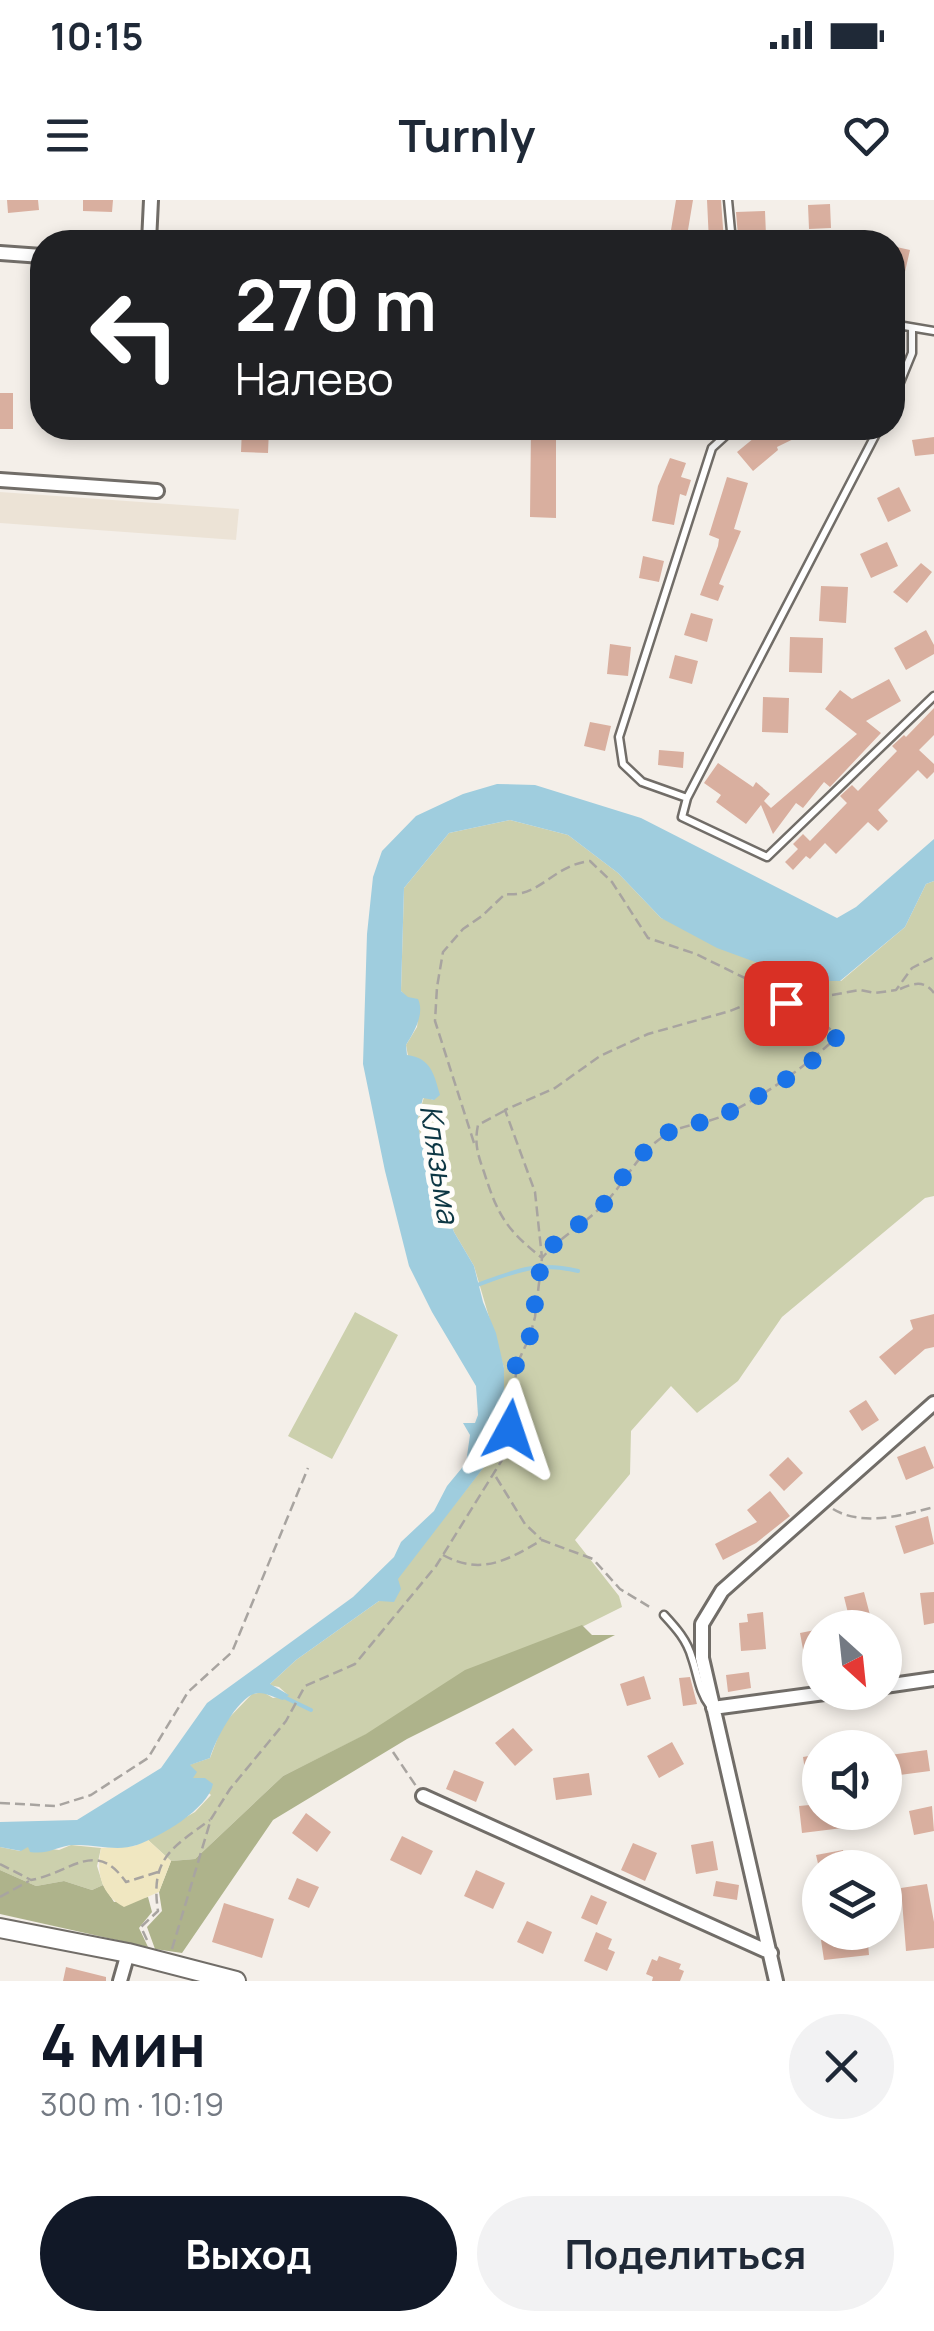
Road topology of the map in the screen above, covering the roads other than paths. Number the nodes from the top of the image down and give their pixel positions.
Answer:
1 (151, 200) edge
2 (728, 200) edge
3 (150, 230) edge
4 (731, 230) edge
5 (0, 253) edge
6 (30, 255) edge
7 (905, 327) edge
8 (912, 329) junction
9 (934, 331) edge
10 (905, 370) edge
11 (721, 440) edge
12 (873, 440) edge
13 (0, 480) edge
14 (157, 490) dead end
15 (934, 696) edge
16 (687, 798) junction
17 (934, 1403) edge
18 (664, 1615) road end
19 (934, 1679) edge
20 (902, 1684) edge
21 (802, 1696) edge
22 (712, 1708) junction
23 (422, 1796) road end
24 (0, 1928) edge
25 (128, 1953) junction
26 (771, 1953) junction
27 (120, 1981) edge
28 (236, 1981) edge
29 (776, 1981) edge

1 - 3 street
2 - 4 lane
5 - 6 street
7 - 8 lane
8 - 9 lane
8 - 10 lane
11 - 16 lane
12 - 16 lane
13 - 14 street
15 - 16 lane
17 - 22 street
18 - 22 lane
19 - 20 street
21 - 22 street
22 - 26 street
23 - 26 street
24 - 25 street
25 - 27 street
25 - 28 street
26 - 29 street

